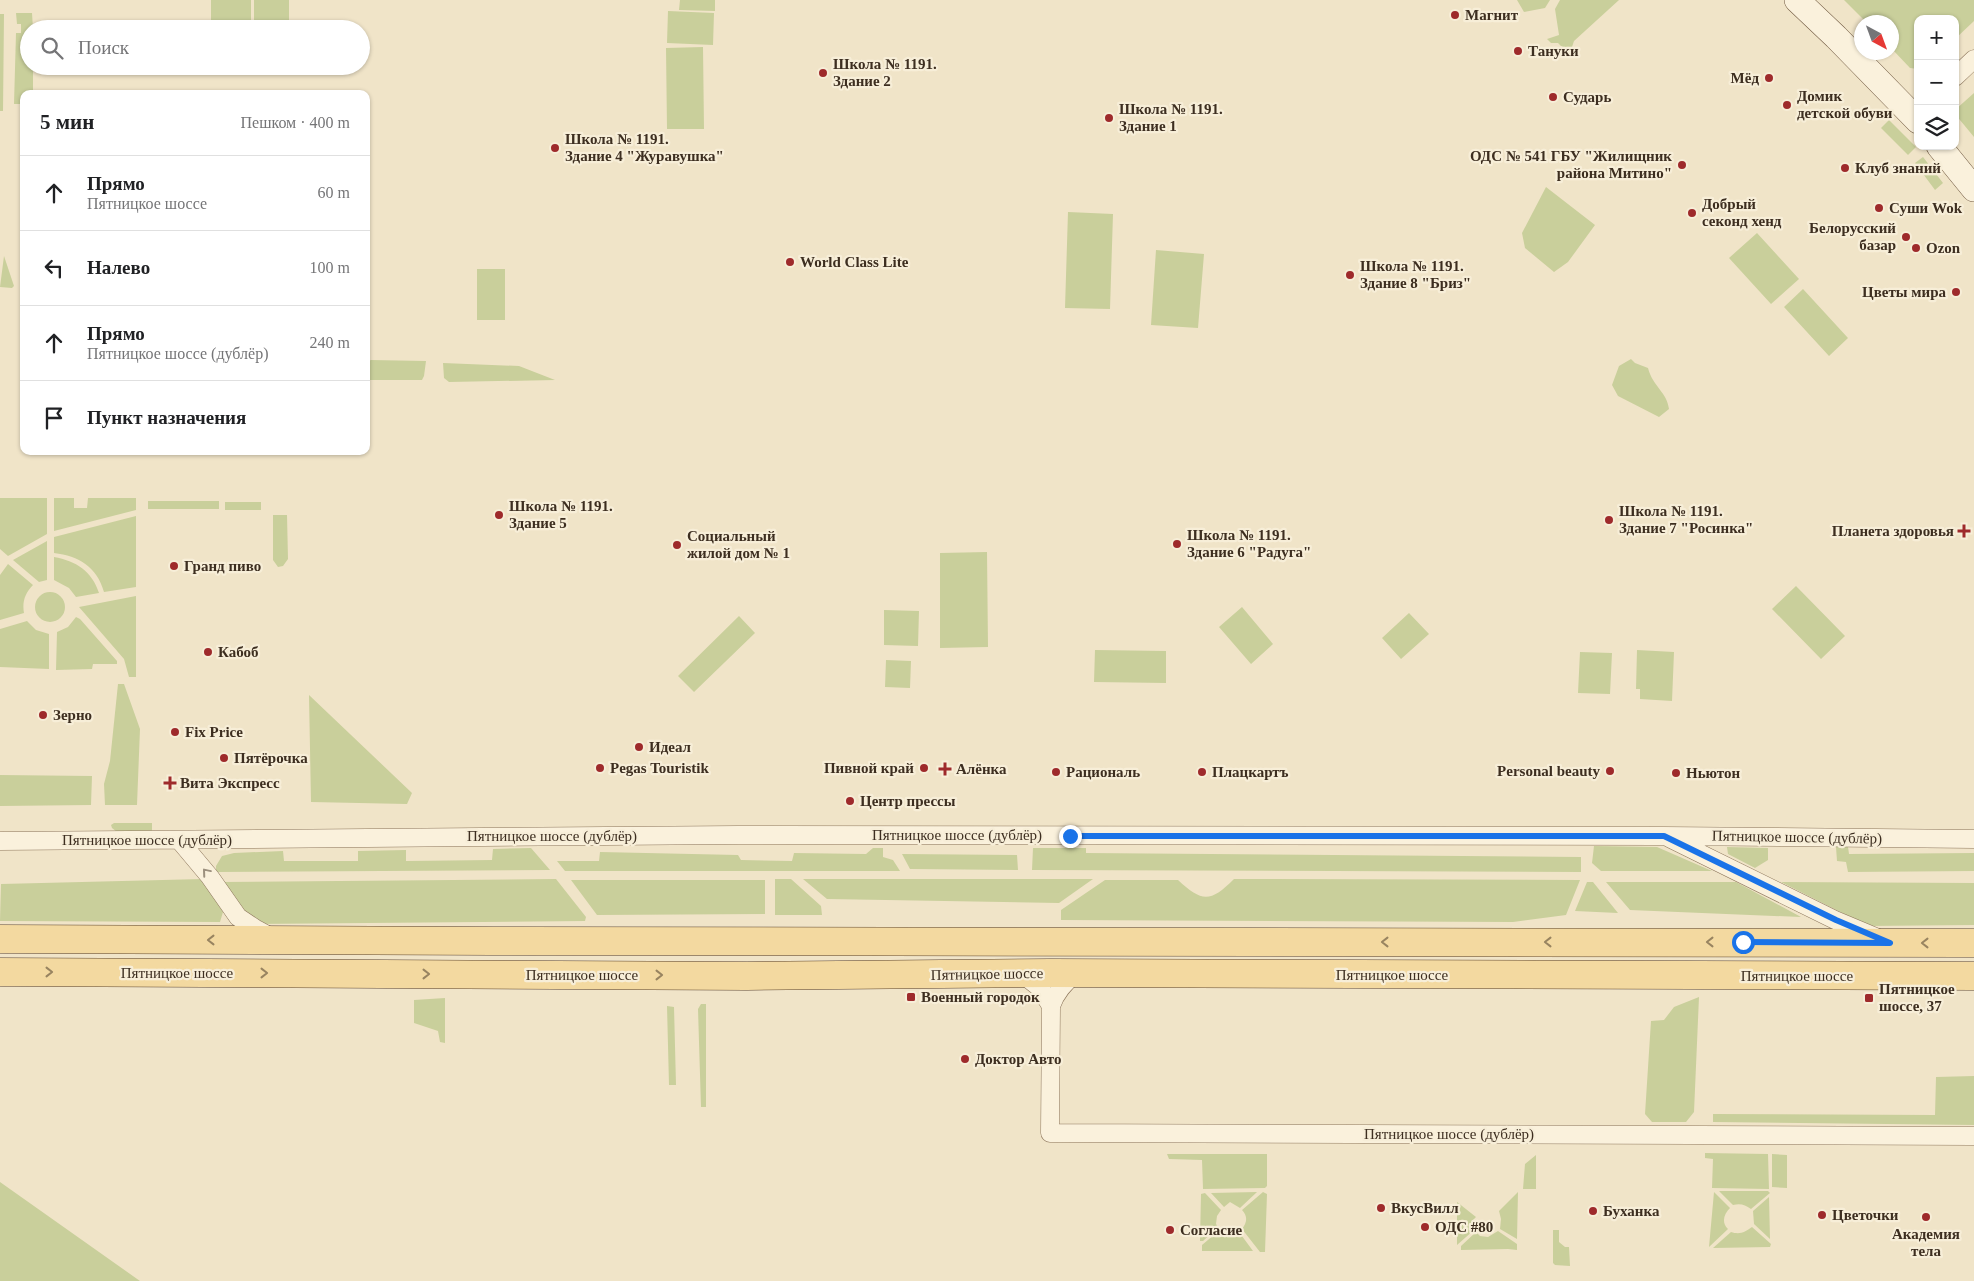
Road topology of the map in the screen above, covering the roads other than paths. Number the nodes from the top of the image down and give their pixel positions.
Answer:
1 (1797, 0) edge
2 (1974, 59) edge
3 (1959, 73) edge
4 (1914, 114) edge
5 (1942, 150) edge
6 (1974, 190) edge
7 (1664, 836) junction
8 (1974, 838) edge
9 (179, 840) junction
10 (0, 841) edge
11 (0, 938) edge
12 (278, 940) junction
13 (1890, 943) junction
14 (1974, 943) edge
15 (0, 972) edge
16 (1022, 973) junction
17 (1076, 973) junction
18 (1974, 976) edge
19 (1051, 1006) junction
20 (1974, 1136) edge

1 - 4 main road
2 - 3 street
5 - 6 main road
7 - 8 street, Пятницкое шоссе (дублёр)
7 - 9 street, Пятницкое шоссе (дублёр)
7 - 13 street
9 - 10 street, Пятницкое шоссе (дублёр)
12 -> 9 street
12 -> 11 main road, Пятницкое шоссе
13 -> 12 main road, Пятницкое шоссе
14 -> 13 main road, Пятницкое шоссе
15 -> 16 main road, Пятницкое шоссе
16 - 17 main road, Пятницкое шоссе
16 - 19 street
17 - 18 main road, Пятницкое шоссе
17 - 19 street, Пятницкое шоссе (дублёр)
19 - 20 street, Пятницкое шоссе (дублёр)

